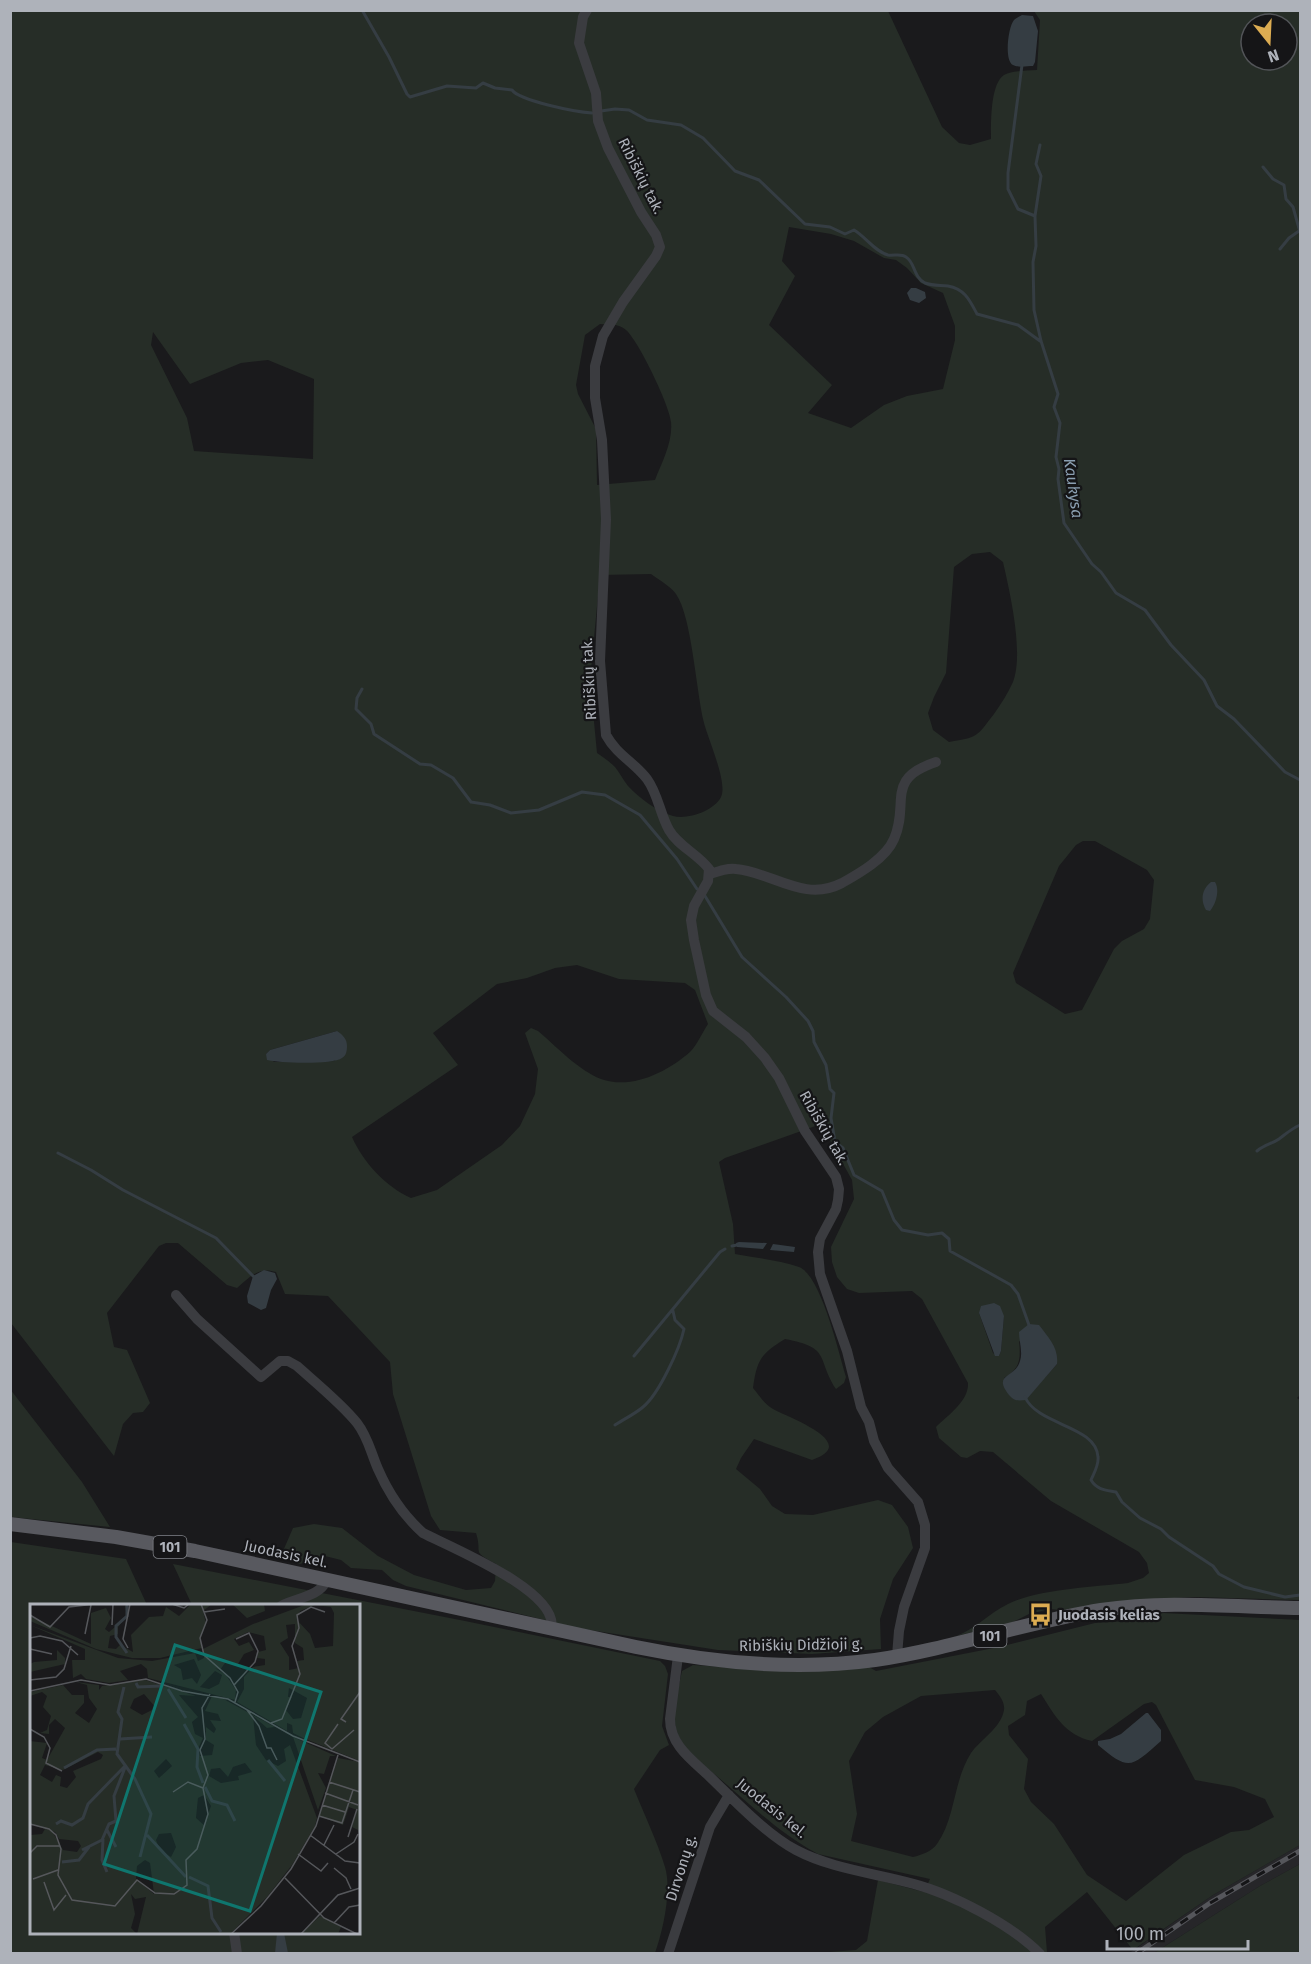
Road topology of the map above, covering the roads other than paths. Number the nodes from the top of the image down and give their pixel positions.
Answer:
1 (586, 10) edge
2 (936, 762) dead end
3 (710, 874) junction
4 (176, 1295) dead end
5 (10, 1524) edge
6 (327, 1580) junction
7 (284, 1604) edge
8 (1300, 1608) edge
9 (552, 1629) junction
10 (678, 1656) junction
11 (897, 1656) junction
12 (729, 1795) junction
13 (234, 1934) edge
14 (237, 1953) edge
15 (668, 1953) edge
16 (1040, 1953) edge

1 - 3 street, Ribiškių tak.
2 - 3 street
3 - 11 street, Ribiškių tak.
4 - 9 street
5 - 6 main road, Juodasis kel. / 101
6 - 7 street
6 - 9 main road, Juodasis kel. / 101
8 - 11 main road, Ribiškių Didžioji g. / 101
9 - 10 main road, Ribiškių Didžioji g. / 101
10 - 11 main road, Ribiškių Didžioji g. / 101
10 - 12 street, Juodasis kel.
12 - 15 street, Dirvonų g.
12 - 16 street, Juodasis kel.
13 - 14 street

